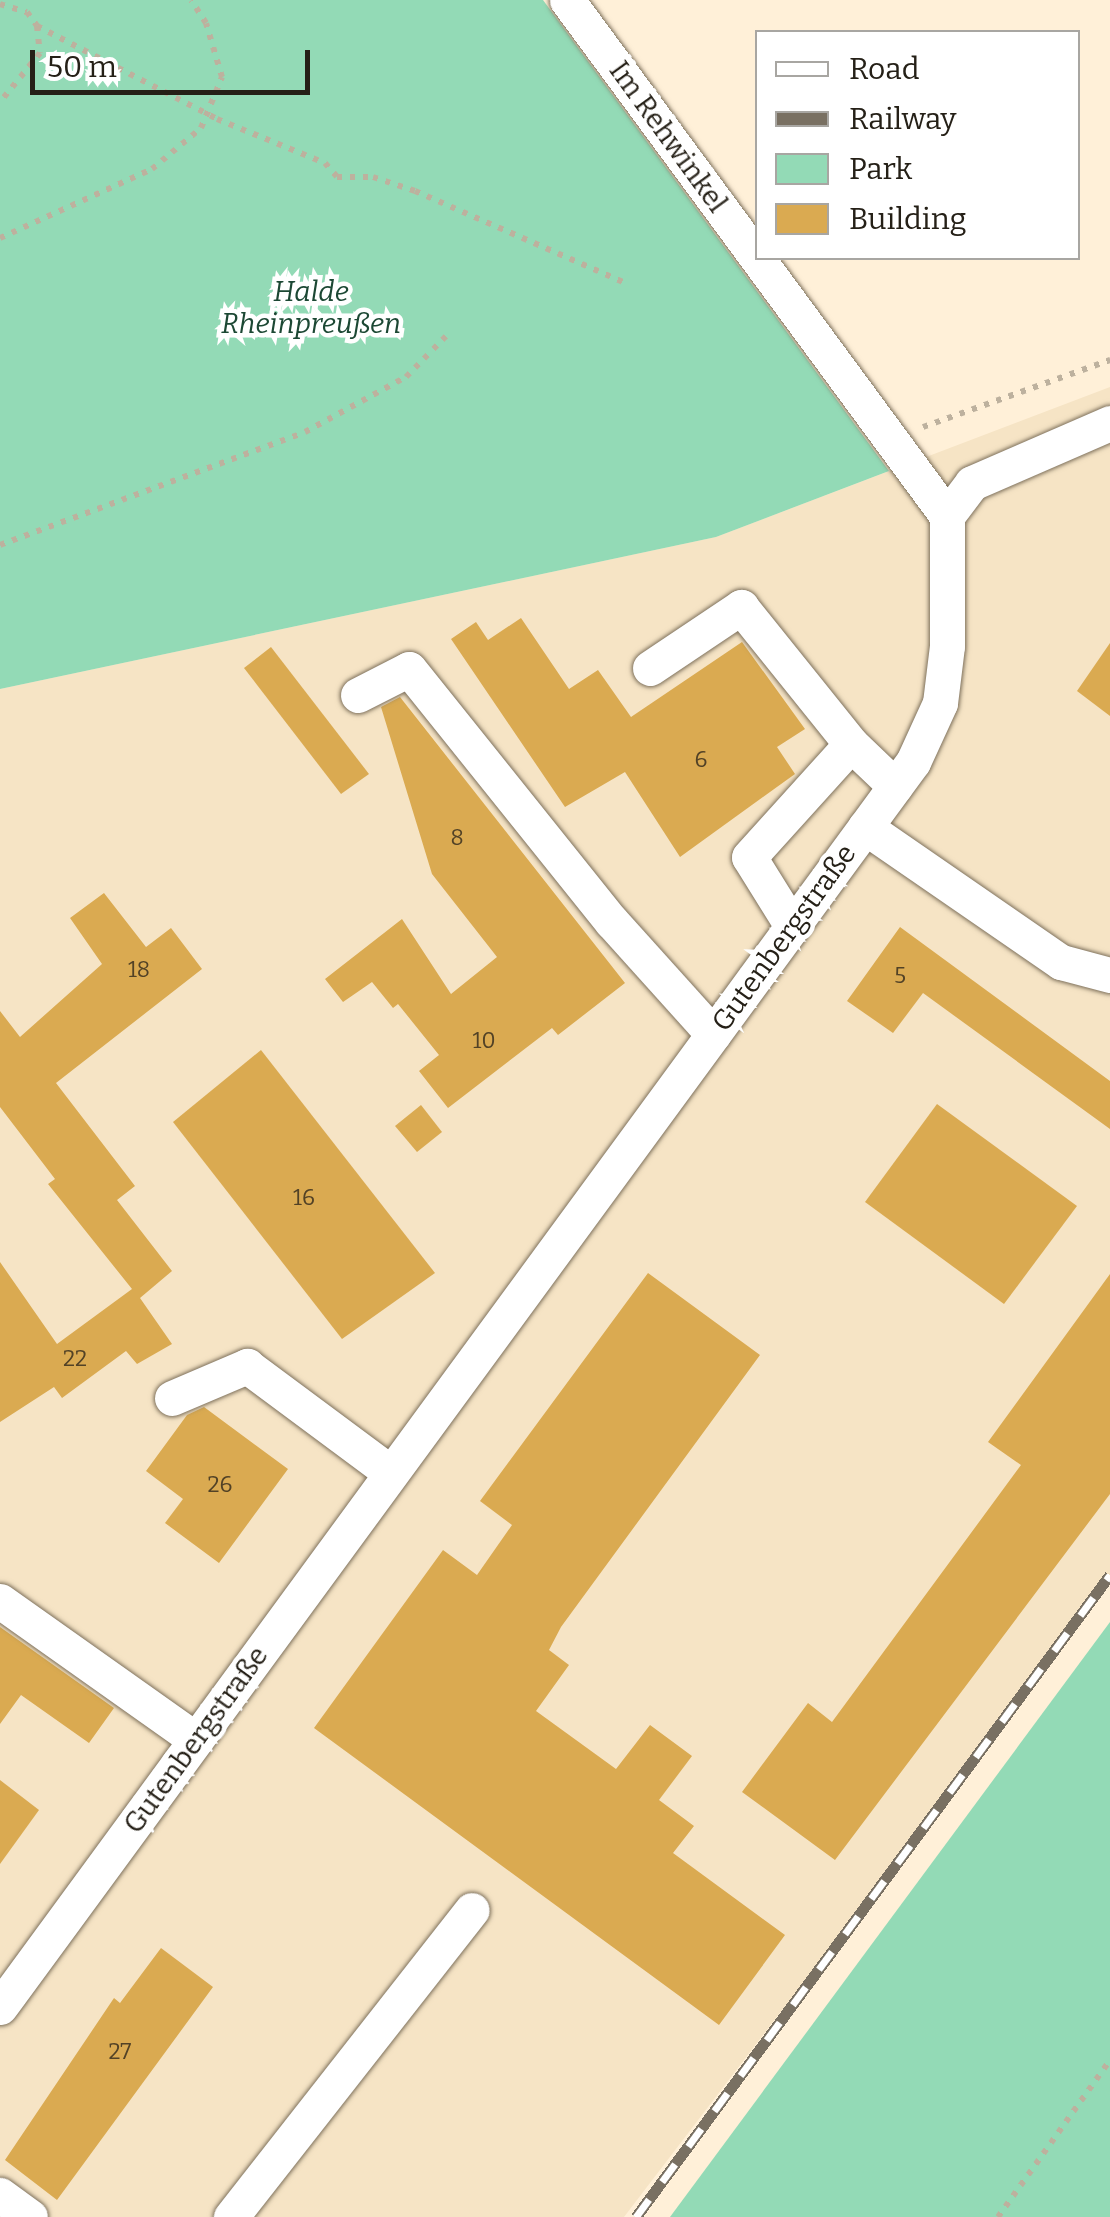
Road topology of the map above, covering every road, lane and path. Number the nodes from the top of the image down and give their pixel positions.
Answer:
1 (191, 0) edge
2 (567, 0) edge
3 (0, 4) edge
4 (37, 26) junction
5 (0, 102) edge
6 (208, 113) junction
7 (0, 238) edge
8 (755, 254) edge
9 (759, 260) edge
10 (622, 282) dead end
11 (451, 330) dead end
12 (1110, 360) edge
13 (1110, 423) edge
14 (892, 439) junction
15 (947, 516) junction
16 (0, 546) edge
17 (650, 668) dead end
18 (358, 694) dead end
19 (851, 744) junction
20 (895, 786) junction
21 (865, 828) junction
22 (792, 926) junction
23 (1110, 975) edge
24 (713, 1034) junction
25 (172, 1398) dead end
26 (392, 1473) junction
27 (0, 1600) edge
28 (196, 1740) junction
29 (472, 1910) dead end
30 (0, 2007) edge
31 (1110, 2060) edge
32 (0, 2196) edge
33 (30, 2217) edge
34 (232, 2217) edge
35 (998, 2217) edge

1 - 6 path
2 - 8 street, Im Rehwinkel
3 - 4 path
4 - 5 path
4 - 6 path
6 - 7 path
6 - 10 path
9 - 14 street, Im Rehwinkel
11 - 16 path
12 - 14 path
13 - 15 street
14 - 15 street, Im Rehwinkel
15 - 20 street, Gutenbergstraße
17 - 19 street
18 - 24 street
19 - 20 street
19 - 22 street
20 - 21 street, Gutenbergstraße
21 - 22 street, Gutenbergstraße
21 - 23 street
22 - 24 street, Gutenbergstraße
24 - 26 street, Gutenbergstraße
25 - 26 street
26 - 28 street, Gutenbergstraße
27 - 28 street
28 - 30 street, Gutenbergstraße
29 - 34 street
31 - 35 path
32 - 33 street

